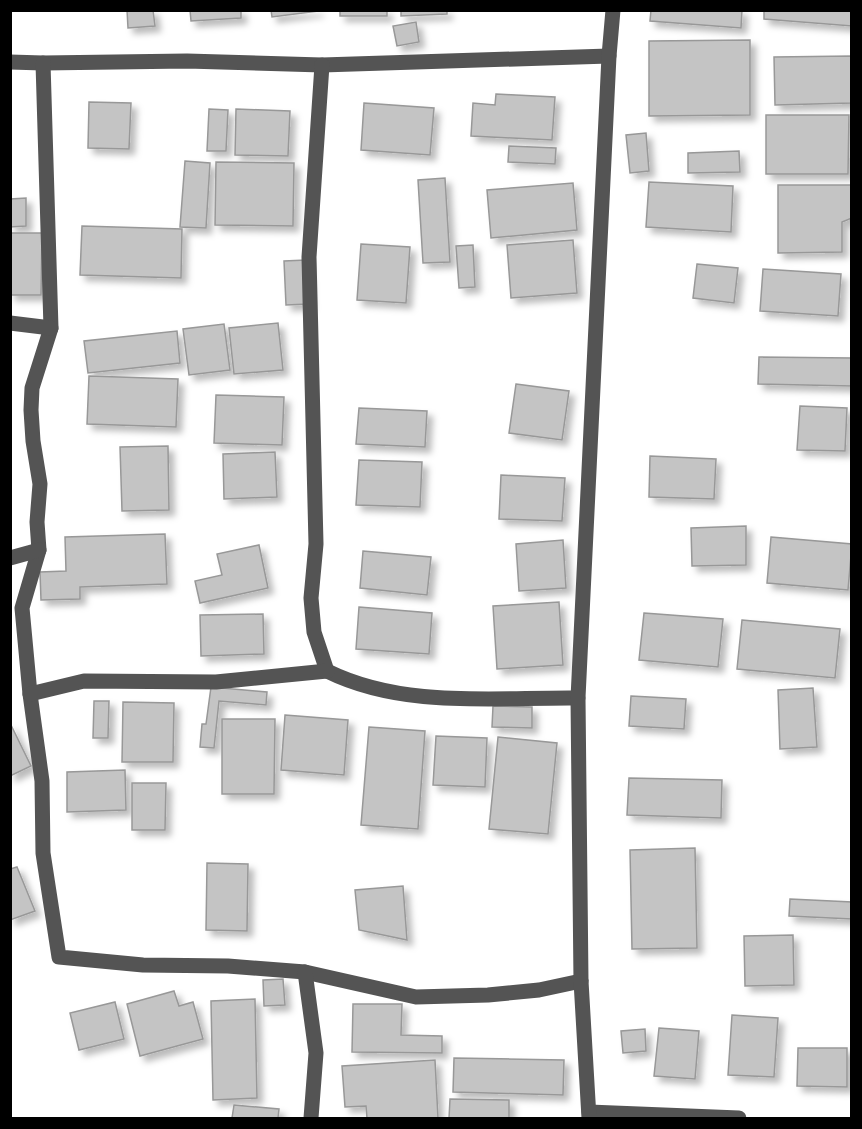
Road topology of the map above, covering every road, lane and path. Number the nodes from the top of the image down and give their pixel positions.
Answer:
1 (613, 10) edge
2 (609, 56) junction
3 (10, 62) edge
4 (43, 63) junction
5 (322, 65) junction
6 (10, 323) edge
7 (51, 328) junction
8 (39, 550) junction
9 (10, 558) edge
10 (327, 671) junction
11 (30, 694) junction
12 (578, 698) junction
13 (305, 972) junction
14 (580, 981) junction
15 (589, 1115) edge
16 (311, 1119) edge
17 (739, 1119) edge

1 - 2 street
2 - 5 street
2 - 12 street
3 - 4 street
4 - 5 street
4 - 7 street
5 - 10 street
6 - 7 street
7 - 8 street
8 - 9 street
8 - 11 street
10 - 11 street
10 - 12 street
11 - 13 street
12 - 14 street
13 - 14 street
13 - 16 street
14 - 15 street
15 - 17 street

